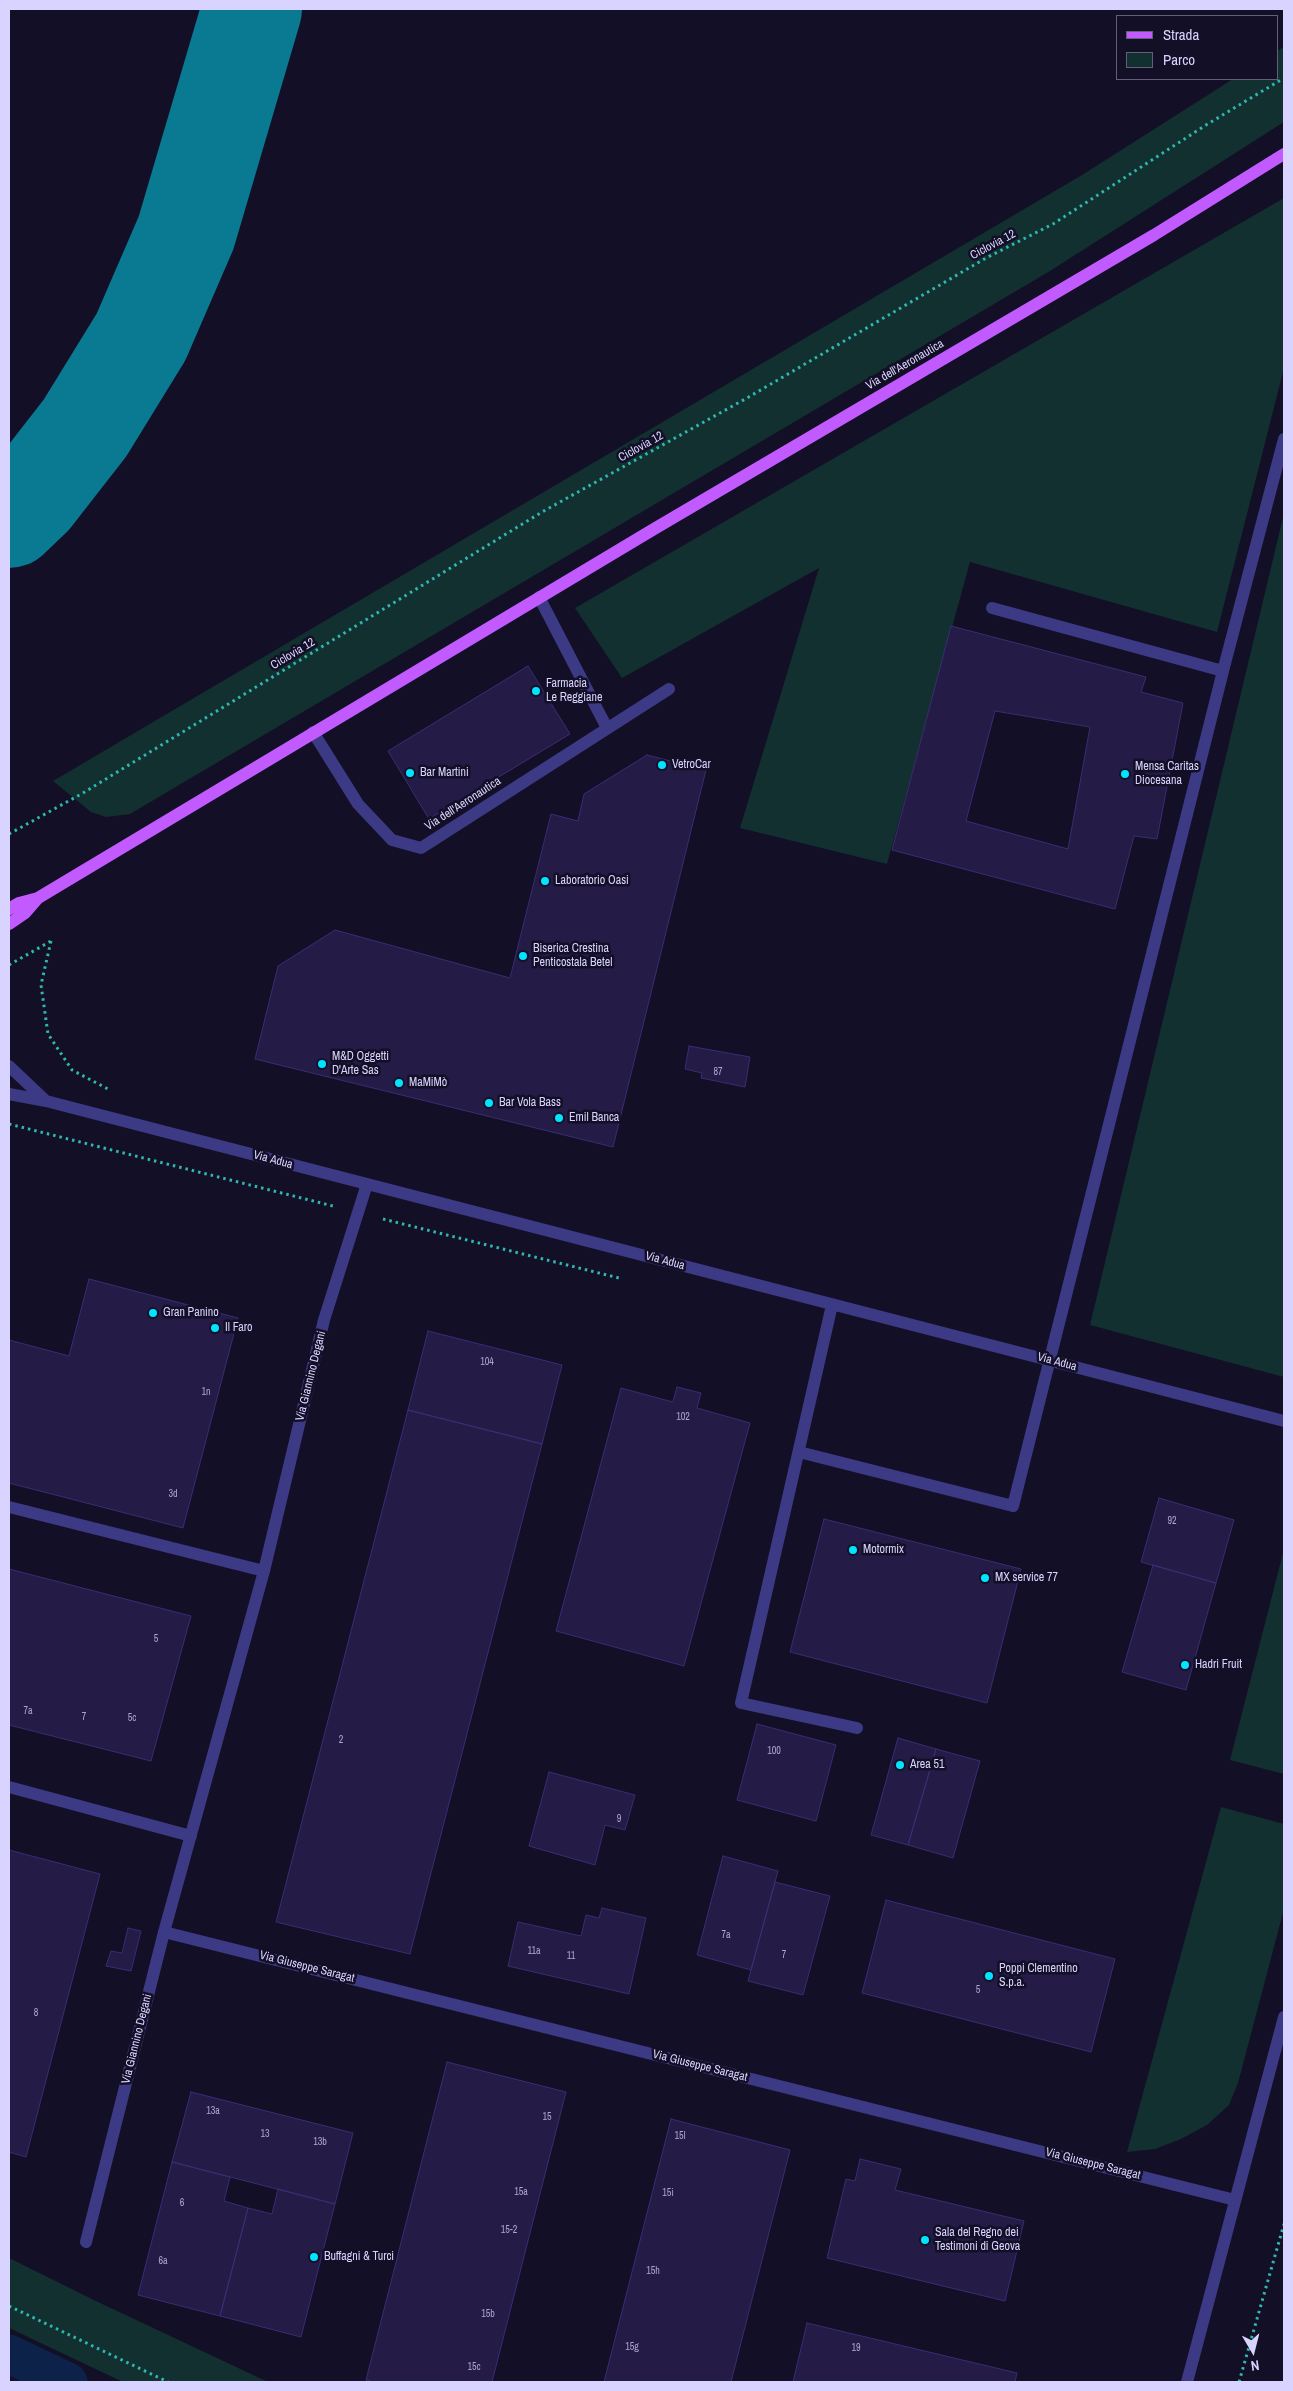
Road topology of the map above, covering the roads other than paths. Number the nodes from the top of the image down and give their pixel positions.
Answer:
1 (1284, 154) edge
2 (1284, 438) edge
3 (539, 597) junction
4 (992, 608) dead end
5 (1223, 671) junction
6 (669, 689) dead end
7 (607, 728) junction
8 (313, 732) junction
9 (38, 898) junction
10 (9, 909) edge
11 (9, 924) edge
12 (9, 1066) edge
13 (9, 1094) edge
14 (46, 1101) junction
15 (367, 1184) junction
16 (832, 1304) junction
17 (1050, 1360) junction
18 (1284, 1422) edge
19 (799, 1452) junction
20 (9, 1507) edge
21 (264, 1570) junction
22 (857, 1728) dead end
23 (9, 1788) edge
24 (190, 1836) junction
25 (164, 1932) junction
26 (1284, 2017) edge
27 (1235, 2200) junction
28 (86, 2242) dead end
29 (1186, 2382) edge

1 - 3 main road, Via dell'Aeronautica
2 - 5 street
3 - 7 street
3 - 8 main road, Via dell'Aeronautica
4 - 5 street
5 - 17 street
6 - 7 street, Via dell'Aeronautica
7 - 8 street, Via dell'Aeronautica
8 - 9 main road, Via dell'Aeronautica
9 - 10 main road, Via dell'Aeronautica
9 - 11 main road, Via dell'Aeronautica
12 - 14 street, Via Adua
13 - 14 street, Via Adua
14 - 15 street, Via Adua
15 - 16 street, Via Adua
15 - 21 street, Via Giannino Degani
16 - 17 street, Via Adua
16 - 19 street
17 - 18 street, Via Adua
17 - 19 street
19 - 22 street
20 - 21 street
21 - 24 street, Via Giannino Degani
23 - 24 street
24 - 25 street, Via Giannino Degani
25 - 27 street, Via Giuseppe Saragat
25 - 28 street, Via Giannino Degani
26 - 27 street
27 - 29 street

